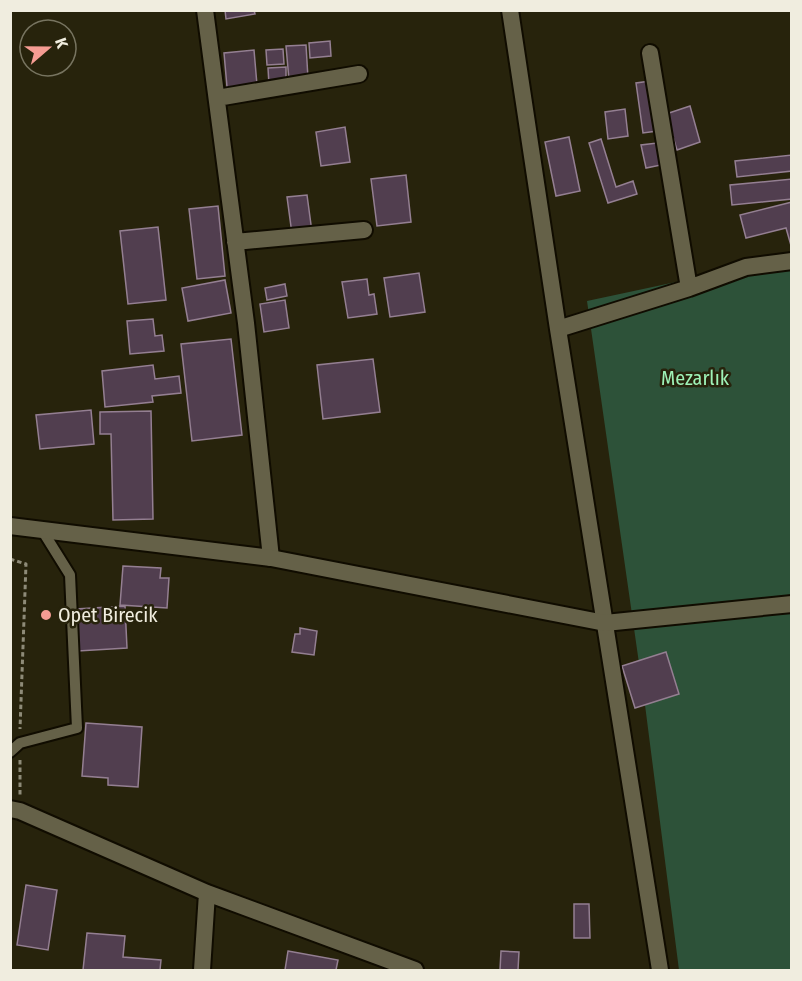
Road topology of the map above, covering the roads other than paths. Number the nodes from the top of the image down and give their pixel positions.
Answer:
1 (205, 10) edge
2 (510, 10) edge
3 (650, 53) dead end
4 (359, 74) dead end
5 (217, 98) junction
6 (364, 230) dead end
7 (236, 242) junction
8 (792, 261) edge
9 (689, 288) junction
10 (558, 329) junction
11 (10, 526) edge
12 (42, 530) junction
13 (271, 558) junction
14 (792, 604) edge
15 (605, 623) junction
16 (10, 752) edge
17 (10, 809) edge
18 (207, 892) junction
19 (202, 970) edge
20 (415, 970) edge
21 (660, 970) edge

1 - 5 street
2 - 10 street
3 - 9 street
4 - 5 street
5 - 7 street
6 - 7 street
7 - 13 street
8 - 9 street
9 - 10 street
10 - 15 street
11 - 12 street
12 - 13 street
12 - 16 lane
13 - 15 street
14 - 15 street
15 - 21 street
17 - 18 street
18 - 19 street
18 - 20 street

